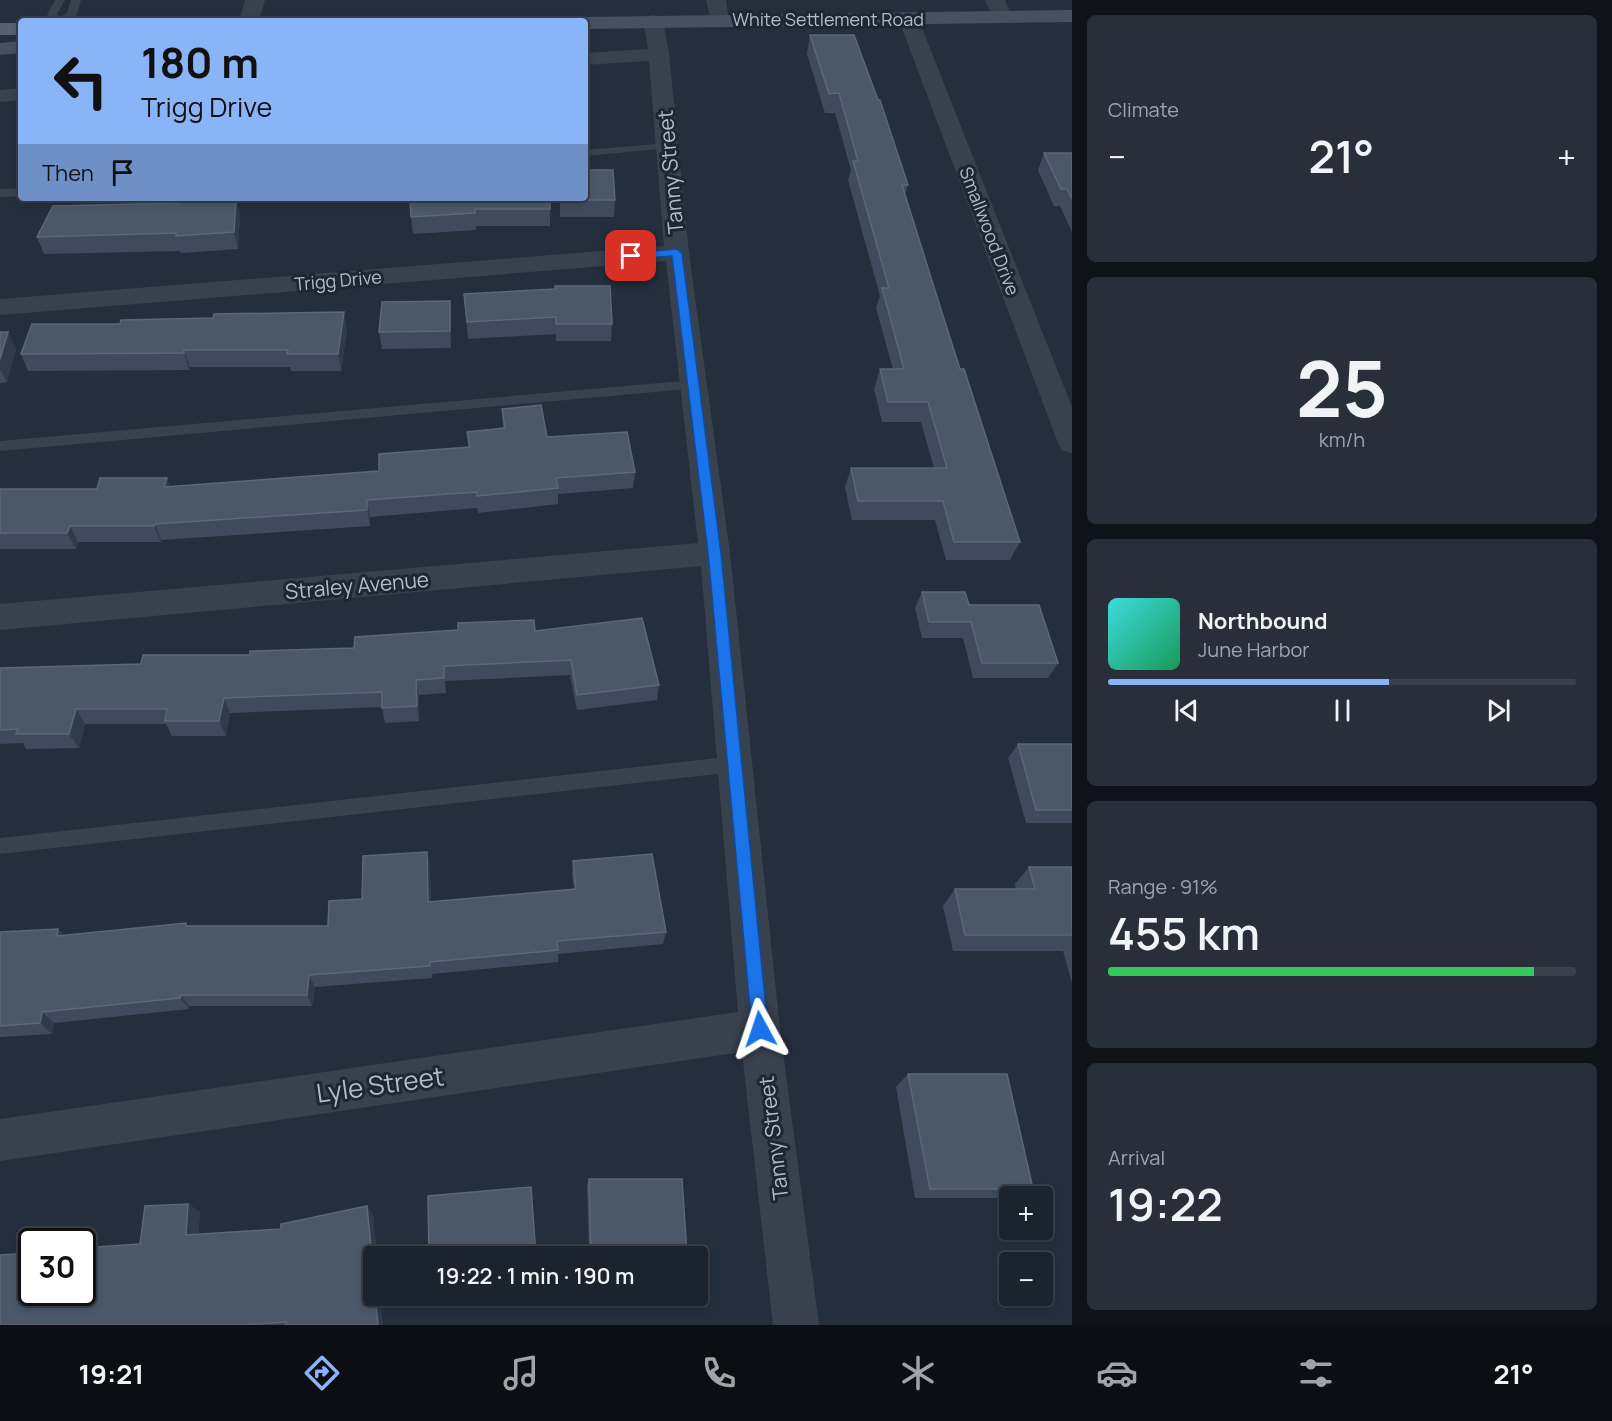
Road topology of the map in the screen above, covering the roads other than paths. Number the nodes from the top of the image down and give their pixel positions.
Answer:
1 (60, 0) edge
2 (76, 0) edge
3 (255, 0) edge
4 (999, 8) edge
5 (717, 10) edge
6 (1072, 16) edge
7 (56, 18) edge
8 (66, 18) edge
9 (250, 18) edge
10 (908, 18) junction
11 (653, 21) junction
12 (588, 23) edge
13 (0, 29) edge
14 (18, 29) edge
15 (18, 47) edge
16 (0, 49) edge
17 (659, 54) junction
18 (588, 59) edge
19 (18, 94) edge
20 (0, 96) edge
21 (667, 146) junction
22 (588, 153) edge
23 (18, 192) edge
24 (0, 193) edge
25 (677, 253) junction
26 (0, 307) edge
27 (694, 385) junction
28 (1072, 443) edge
29 (0, 446) edge
30 (715, 553) junction
31 (0, 617) edge
32 (735, 764) junction
33 (0, 846) edge
34 (760, 1029) junction
35 (0, 1140) edge
36 (796, 1325) edge

1 - 7 lane
2 - 8 lane
3 - 9 street
4 - 6 main road, White Settlement Road
4 - 10 main road, White Settlement Road
5 - 10 main road, White Settlement Road
5 - 11 main road, White Settlement Road
10 - 28 street, Smallwood Drive
11 - 12 main road, White Settlement Road
11 - 17 street, Tanny Street
13 - 14 main road
15 - 16 main road
17 - 18 street
17 - 21 street, Tanny Street
19 - 20 street
21 - 22 lane
21 - 25 street, Tanny Street
23 - 24 lane
25 - 26 street, Trigg Drive
25 - 27 street, Tanny Street
27 - 29 lane
27 - 30 street, Tanny Street
30 - 31 street, Straley Avenue
30 - 32 street, Tanny Street
32 - 33 lane
32 - 34 street, Tanny Street
34 - 35 street, Lyle Street
34 - 36 street, Tanny Street

